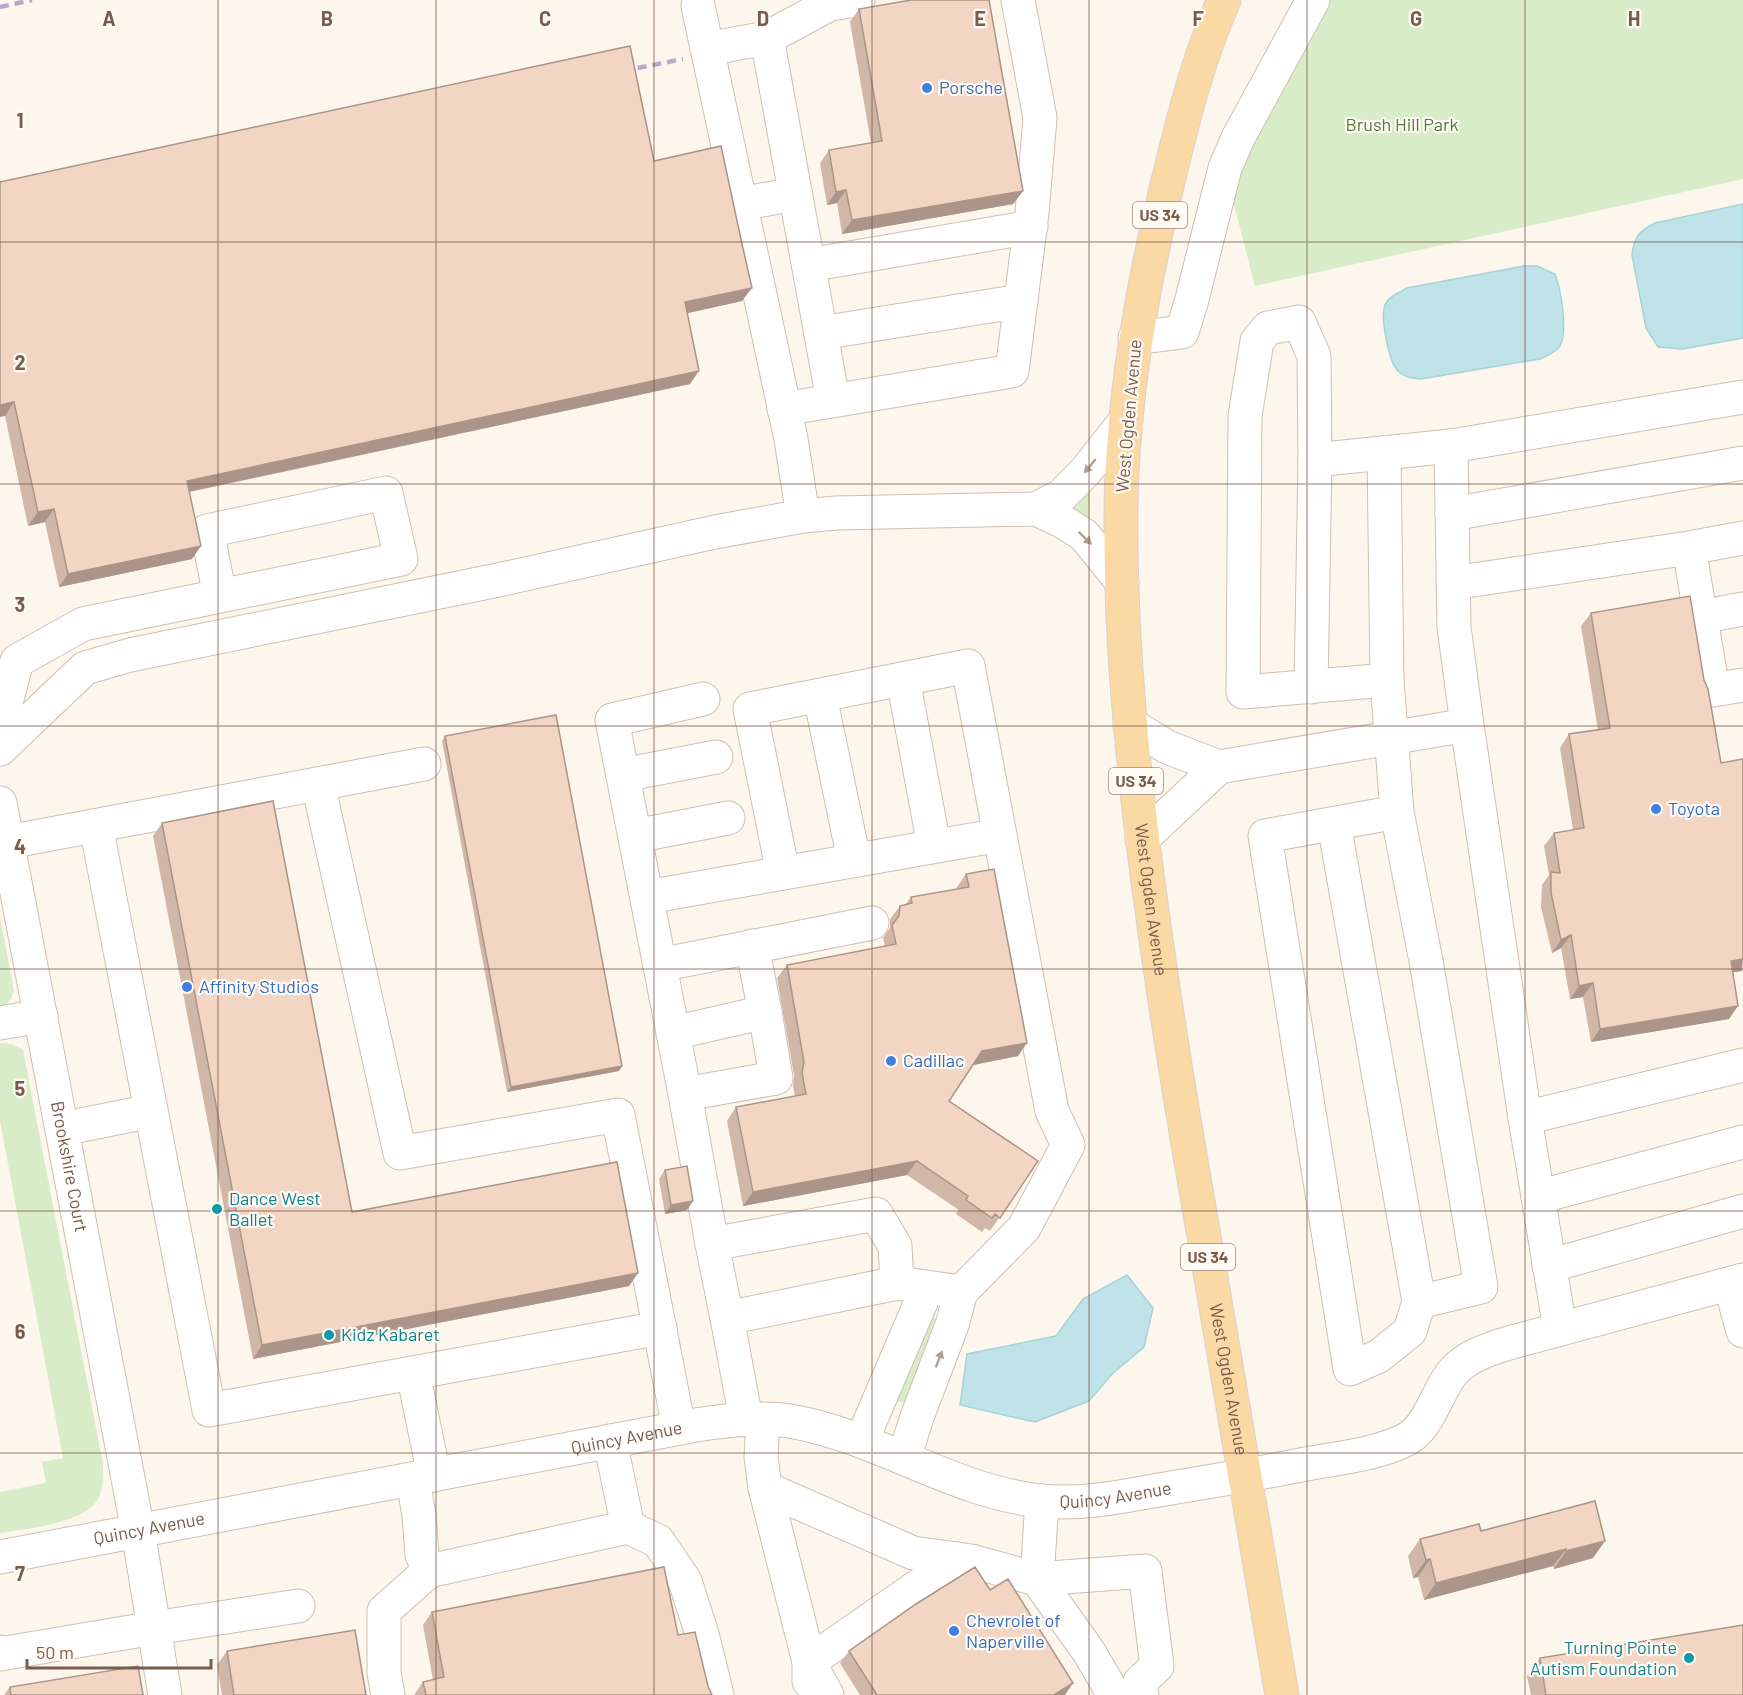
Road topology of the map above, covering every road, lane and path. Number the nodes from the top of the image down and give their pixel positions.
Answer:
1 (858, 0) edge
2 (1018, 0) edge
3 (1224, 0) edge
4 (1313, 0) edge
5 (698, 6) dead end
6 (767, 38) junction
7 (707, 49) junction
8 (795, 194) junction
9 (740, 204) junction
10 (1031, 227) junction
11 (809, 265) junction
12 (1021, 301) junction
13 (821, 333) junction
14 (1135, 338) junction
15 (1743, 397) edge
16 (833, 400) junction
17 (784, 410) junction
18 (1126, 420) junction
19 (1451, 446) junction
20 (1384, 453) junction
21 (1315, 460) junction
22 (1743, 463) edge
23 (1036, 510) junction
24 (1452, 514) junction
25 (803, 516) junction
26 (1743, 538) edge
27 (1689, 548) junction
28 (1122, 582) junction
29 (1453, 583) junction
30 (220, 596) junction
31 (1743, 609) edge
32 (1700, 617) junction
33 (903, 679) junction
34 (1387, 680) junction
35 (1743, 685) edge
36 (1311, 687) junction
37 (820, 696) junction
38 (703, 699) dead end
39 (1130, 724) junction
40 (0, 725) edge
41 (1467, 725) junction
42 (1391, 738) junction
43 (0, 749) edge
44 (716, 757) dead end
45 (424, 764) dead end
46 (1219, 767) junction
47 (623, 775) junction
48 (318, 784) junction
49 (0, 803) edge
50 (1397, 812) junction
51 (728, 818) dead end
52 (1334, 824) junction
53 (96, 826) junction
54 (1000, 835) junction
55 (635, 836) junction
56 (1142, 839) junction
57 (4, 841) edge
58 (934, 846) junction
59 (854, 860) junction
60 (783, 873) junction
61 (647, 897) junction
62 (872, 923) dead end
63 (752, 946) junction
64 (660, 965) junction
65 (765, 1012) junction
66 (41, 1016) junction
67 (0, 1023) edge
68 (673, 1033) junction
69 (1743, 1065) edge
70 (685, 1094) junction
71 (151, 1111) junction
72 (1525, 1118) junction
73 (62, 1129) junction
74 (1743, 1142) edge
75 (1538, 1197) junction
76 (1743, 1211) edge
77 (712, 1244) junction
78 (1549, 1266) junction
79 (1736, 1282) edge
80 (912, 1285) junction
81 (961, 1292) junction
82 (1419, 1302) junction
83 (727, 1318) junction
84 (660, 1329) junction
85 (1560, 1329) junction
86 (1743, 1331) edge
87 (413, 1373) junction
88 (754, 1420) junction
89 (679, 1428) junction
90 (862, 1440) junction
91 (610, 1441) junction
92 (904, 1458) junction
93 (1246, 1476) junction
94 (423, 1477) junction
95 (765, 1488) junction
96 (1042, 1501) junction
97 (628, 1527) junction
98 (138, 1531) junction
99 (0, 1557) edge
100 (957, 1559) junction
101 (429, 1571) junction
102 (1037, 1579) junction
103 (298, 1606) dead end
104 (154, 1628) junction
105 (0, 1652) edge
106 (809, 1662) junction
107 (165, 1695) edge
108 (388, 1695) edge
109 (717, 1695) edge
110 (809, 1695) edge
111 (827, 1695) edge
112 (1114, 1695) edge
113 (1142, 1695) edge
114 (1282, 1695) edge

1 - 6 street
2 - 10 street
3 - 14 main road, West Ogden Avenue / US 34
4 - 14 street
5 - 7 street
6 - 7 street
6 - 8 street
7 - 9 street
8 - 9 street
8 - 11 street
9 - 17 street
10 - 11 street
10 - 12 street
11 - 13 street
12 - 13 street
12 - 16 street
13 - 16 street
14 - 18 main road, West Ogden Avenue / US 34
15 - 19 street
16 - 17 street
17 - 25 street
18 -> 23 street
18 - 28 main road, West Ogden Avenue / US 34
19 - 20 street
19 - 24 street
20 - 21 street
20 - 34 street
21 - 36 street
21 - 36 street
22 - 24 street
23 - 25 street
23 -> 28 street
24 - 29 street
25 - 43 street
26 - 27 street
27 - 29 street
27 - 32 street
28 - 39 main road, West Ogden Avenue / US 34
29 - 41 street
30 - 30 street
30 - 40 street
31 - 32 street
32 - 35 street
33 - 37 street
33 - 54 street
33 - 58 street
34 - 36 street
34 - 42 street
37 - 59 street
37 - 60 street
38 - 47 street
39 - 46 street
39 - 56 main road, West Ogden Avenue / US 34
41 - 42 street
41 - 72 street
42 - 46 street
42 - 50 street
44 - 47 street
45 - 48 street
46 - 56 street
47 - 55 street
48 - 53 street
48 - 84 street
49 - 57 street, Brookshire Court
50 - 52 street
50 - 82 street
51 - 55 street
52 - 82 street
52 - 82 street
53 - 57 street
53 - 71 street
54 - 58 street
54 - 81 street
55 - 61 street
56 - 93 main road, West Ogden Avenue / US 34
57 - 66 street, Brookshire Court
58 - 59 street
59 - 60 street
60 - 61 street
61 - 64 street
62 - 63 street
63 - 64 street
63 - 65 street
64 - 68 street
65 - 68 street
65 - 70 street
66 - 67 street
66 - 73 street, Brookshire Court
68 - 70 street
69 - 72 street
70 - 77 street
71 - 73 street
71 - 87 street
72 - 75 street
73 - 98 street, Brookshire Court
74 - 75 street
75 - 78 street
76 - 78 street
77 - 80 street
77 - 83 street
78 - 85 street
79 - 85 street, Quincy Avenue
79 - 86 street
80 - 81 street
80 - 83 street
80 - 90 street
92 -> 81 street
83 - 88 street
84 - 87 street
84 - 89 street
85 - 93 street, Quincy Avenue
87 - 94 street
88 - 89 street, Quincy Avenue
88 - 90 street, Quincy Avenue
88 - 95 street
89 - 91 street, Quincy Avenue
90 - 92 street, Quincy Avenue
91 - 94 street, Quincy Avenue
91 - 97 street
92 - 96 street, Quincy Avenue
93 - 96 street, Quincy Avenue
93 - 114 main road, West Ogden Avenue / US 34
94 - 98 street, Quincy Avenue
94 - 101 street
95 - 100 street
95 - 106 street
96 - 102 street
97 - 101 street
97 - 109 street
98 - 99 street, Quincy Avenue
98 - 104 street, Brookshire Court
100 - 102 street
100 - 106 street
101 - 108 street
102 - 112 street
102 - 113 street
103 - 104 street
104 - 105 street
104 - 107 street, Brookshire Court
106 - 110 street
106 - 111 street

